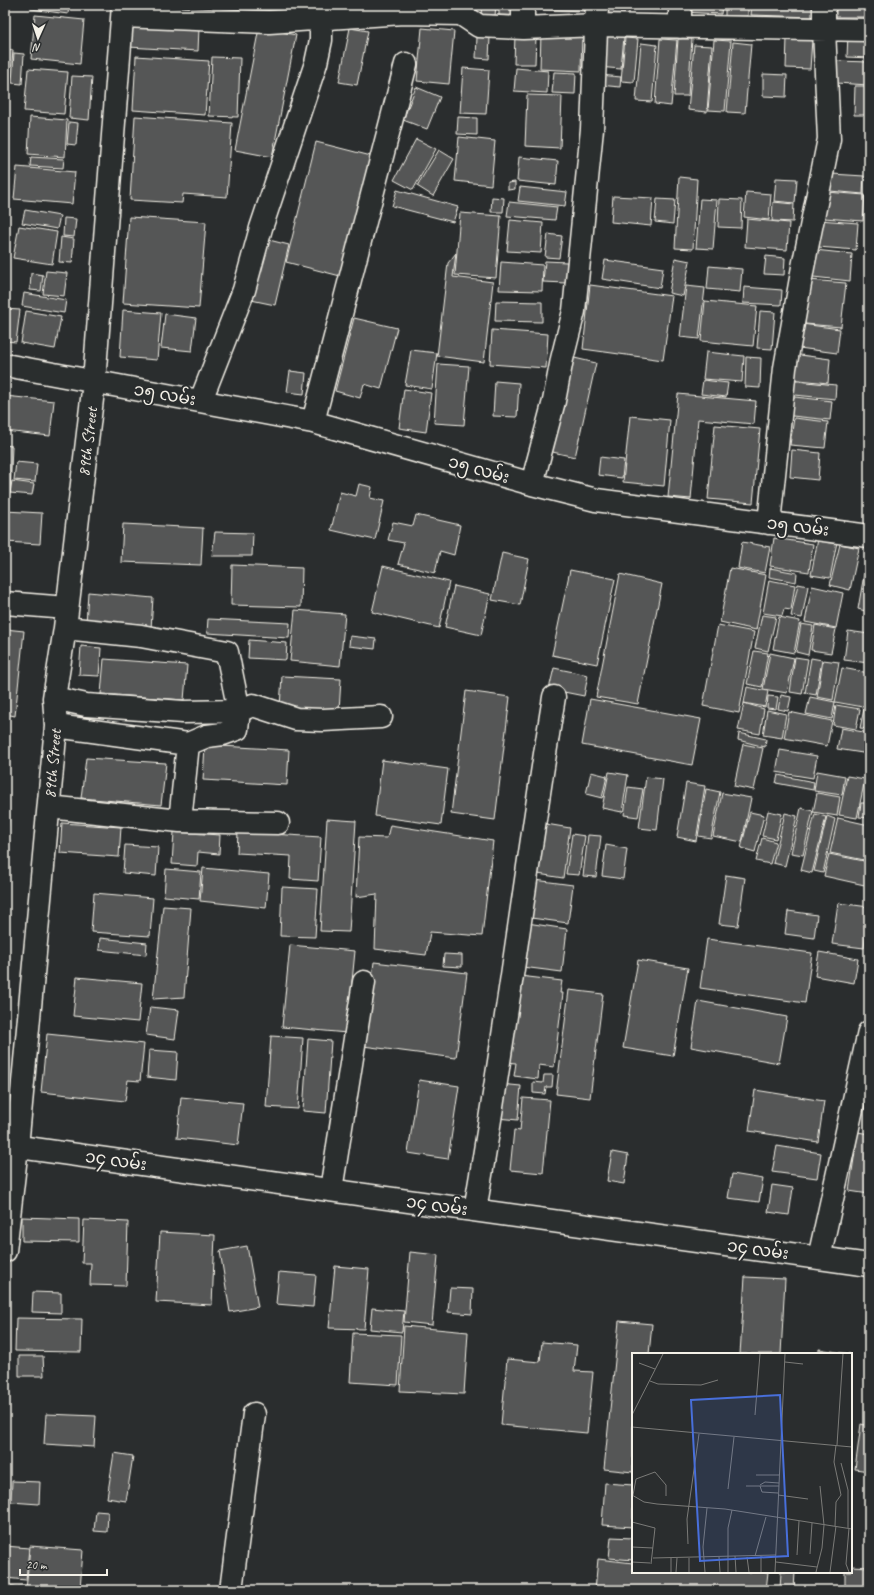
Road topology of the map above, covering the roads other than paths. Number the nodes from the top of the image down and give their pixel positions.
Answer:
1 (523, 5) edge
2 (680, 5) edge
3 (824, 5) edge
4 (403, 9) edge
5 (123, 11) edge
6 (270, 13) edge
7 (597, 15) edge
8 (322, 18) junction
9 (680, 27) junction
10 (523, 28) junction
11 (824, 29) junction
12 (869, 30) edge
13 (406, 64) dead end
14 (5, 365) edge
15 (94, 382) junction
16 (201, 400) junction
17 (313, 422) junction
18 (532, 484) junction
19 (769, 522) junction
20 (869, 536) edge
21 (5, 603) edge
22 (66, 618) junction
23 (554, 697) dead end
24 (54, 698) junction
25 (239, 711) junction
26 (381, 717) dead end
27 (56, 726) junction
28 (188, 744) junction
29 (49, 807) junction
30 (180, 821) junction
31 (278, 823) dead end
32 (364, 982) dead end
33 (869, 1032) edge
34 (11, 1146) edge
35 (331, 1190) junction
36 (475, 1210) junction
37 (5, 1251) edge
38 (819, 1258) junction
39 (869, 1265) edge
40 (254, 1414) dead end
41 (231, 1590) edge

1 - 10 street
2 - 9 street
3 - 11 street
4 - 8 street
4 - 10 street
5 - 6 street
5 - 15 street, 89th Street
6 - 8 street
7 - 9 street
7 - 10 street
7 - 18 street
8 - 16 street
9 - 11 street
11 - 12 street
11 - 19 street
13 - 17 street
14 - 15 street, ၁၅ လမ်း
15 - 16 street, ၁၅ လမ်း
15 - 22 street, 89th Street
16 - 17 street, ၁၅ လမ်း
17 - 18 street, ၁၅ လမ်း
18 - 19 street, ၁၅ လမ်း
19 - 20 street, ၁၅ လမ်း
21 - 22 street
22 - 24 street, 89th Street
22 - 25 street
23 - 36 street
24 - 25 street
24 - 27 street, 89th Street
25 - 26 street
25 - 28 street
27 - 28 street
27 - 29 street, 89th Street
28 - 30 street
29 - 30 street
29 - 34 street, 89th Street
30 - 31 street
32 - 35 street
33 - 38 street
34 - 35 street, ၁၄ လမ်း
34 - 37 street, 89th Street
35 - 36 street, ၁၄ လမ်း
36 - 38 street, ၁၄ လမ်း
38 - 39 street, ၁၄ လမ်း
40 - 41 street

